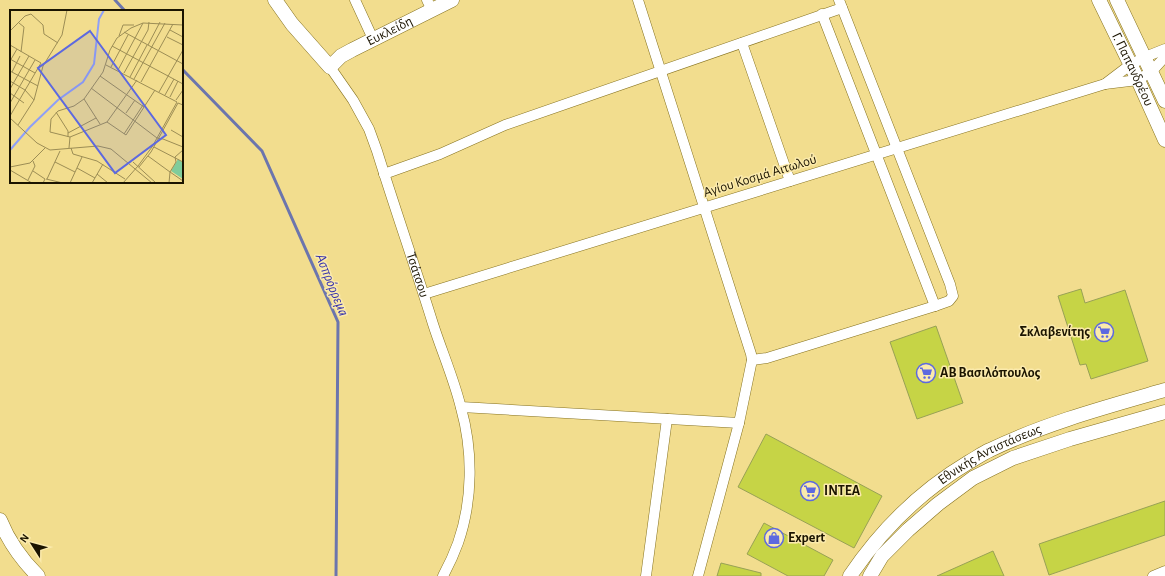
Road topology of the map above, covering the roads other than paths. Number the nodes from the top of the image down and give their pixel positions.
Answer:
1 (275, 0) edge
2 (355, 0) edge
3 (452, 0) edge
4 (638, 0) edge
5 (1099, 0) edge
6 (1117, 0) edge
7 (840, 4) edge
8 (429, 5) edge
9 (822, 14) junction
10 (373, 39) junction
11 (742, 43) junction
12 (1165, 49) edge
13 (1145, 57) junction
14 (1165, 57) edge
15 (1130, 65) junction
16 (330, 67) junction
17 (661, 71) junction
18 (1152, 71) junction
19 (1138, 80) junction
20 (1106, 84) junction
21 (1165, 101) edge
22 (1165, 140) edge
23 (897, 148) junction
24 (876, 155) junction
25 (384, 174) junction
26 (790, 181) junction
27 (705, 207) junction
28 (424, 294) junction
29 (935, 306) junction
30 (752, 360) junction
31 (1165, 390) edge
32 (461, 407) junction
33 (1165, 412) edge
34 (667, 419) junction
35 (738, 423) junction
36 (0, 521) edge
37 (1165, 571) edge
38 (38, 576) edge
39 (444, 576) edge
40 (646, 576) edge
41 (698, 576) edge
42 (850, 576) edge
43 (870, 576) edge
44 (1152, 576) edge

1 - 16 main road, Τσάτσου
2 - 10 street
3 - 8 main road, Ευκλείδη
4 - 17 street
5 - 15 main road, Γ. Παπανδρέου
6 - 13 main road, Γ. Παπανδρέου
7 - 9 street
7 - 23 street
8 - 10 main road, Ευκλείδη
9 - 11 street
9 - 24 street
10 - 16 main road, Ευκλείδη
11 - 17 street
11 - 26 street
12 - 13 street
13 - 15 street
13 - 18 main road, Γ. Παπανδρέου
14 - 18 street
15 - 19 main road, Γ. Παπανδρέου
15 - 20 street
16 - 25 street, Τσάτσου
17 - 25 street
17 - 27 street
18 - 19 street
18 - 21 main road, Γ. Παπανδρέου
19 - 20 street
19 - 22 main road, Γ. Παπανδρέου
20 - 23 street, Αγίου Κοσμά Αιτωλού
23 - 24 street, Αγίου Κοσμά Αιτωλού
23 - 29 street
24 - 26 street, Αγίου Κοσμά Αιτωλού
24 - 29 street
25 - 28 street, Τσάτσου
26 - 27 street, Αγίου Κοσμά Αιτωλού
27 - 28 street, Αγίου Κοσμά Αιτωλού
27 - 30 street
28 - 32 street, Τσάτσου
29 - 30 street
30 - 35 street
31 - 42 main road, Εθνικής Αντιστάσεως
32 - 34 street
32 - 39 street, Τσάτσου
33 - 43 main road, Εθνικής Αντιστάσεως
34 - 35 street
34 - 40 street
35 - 41 street
36 - 38 main road
37 - 44 street

